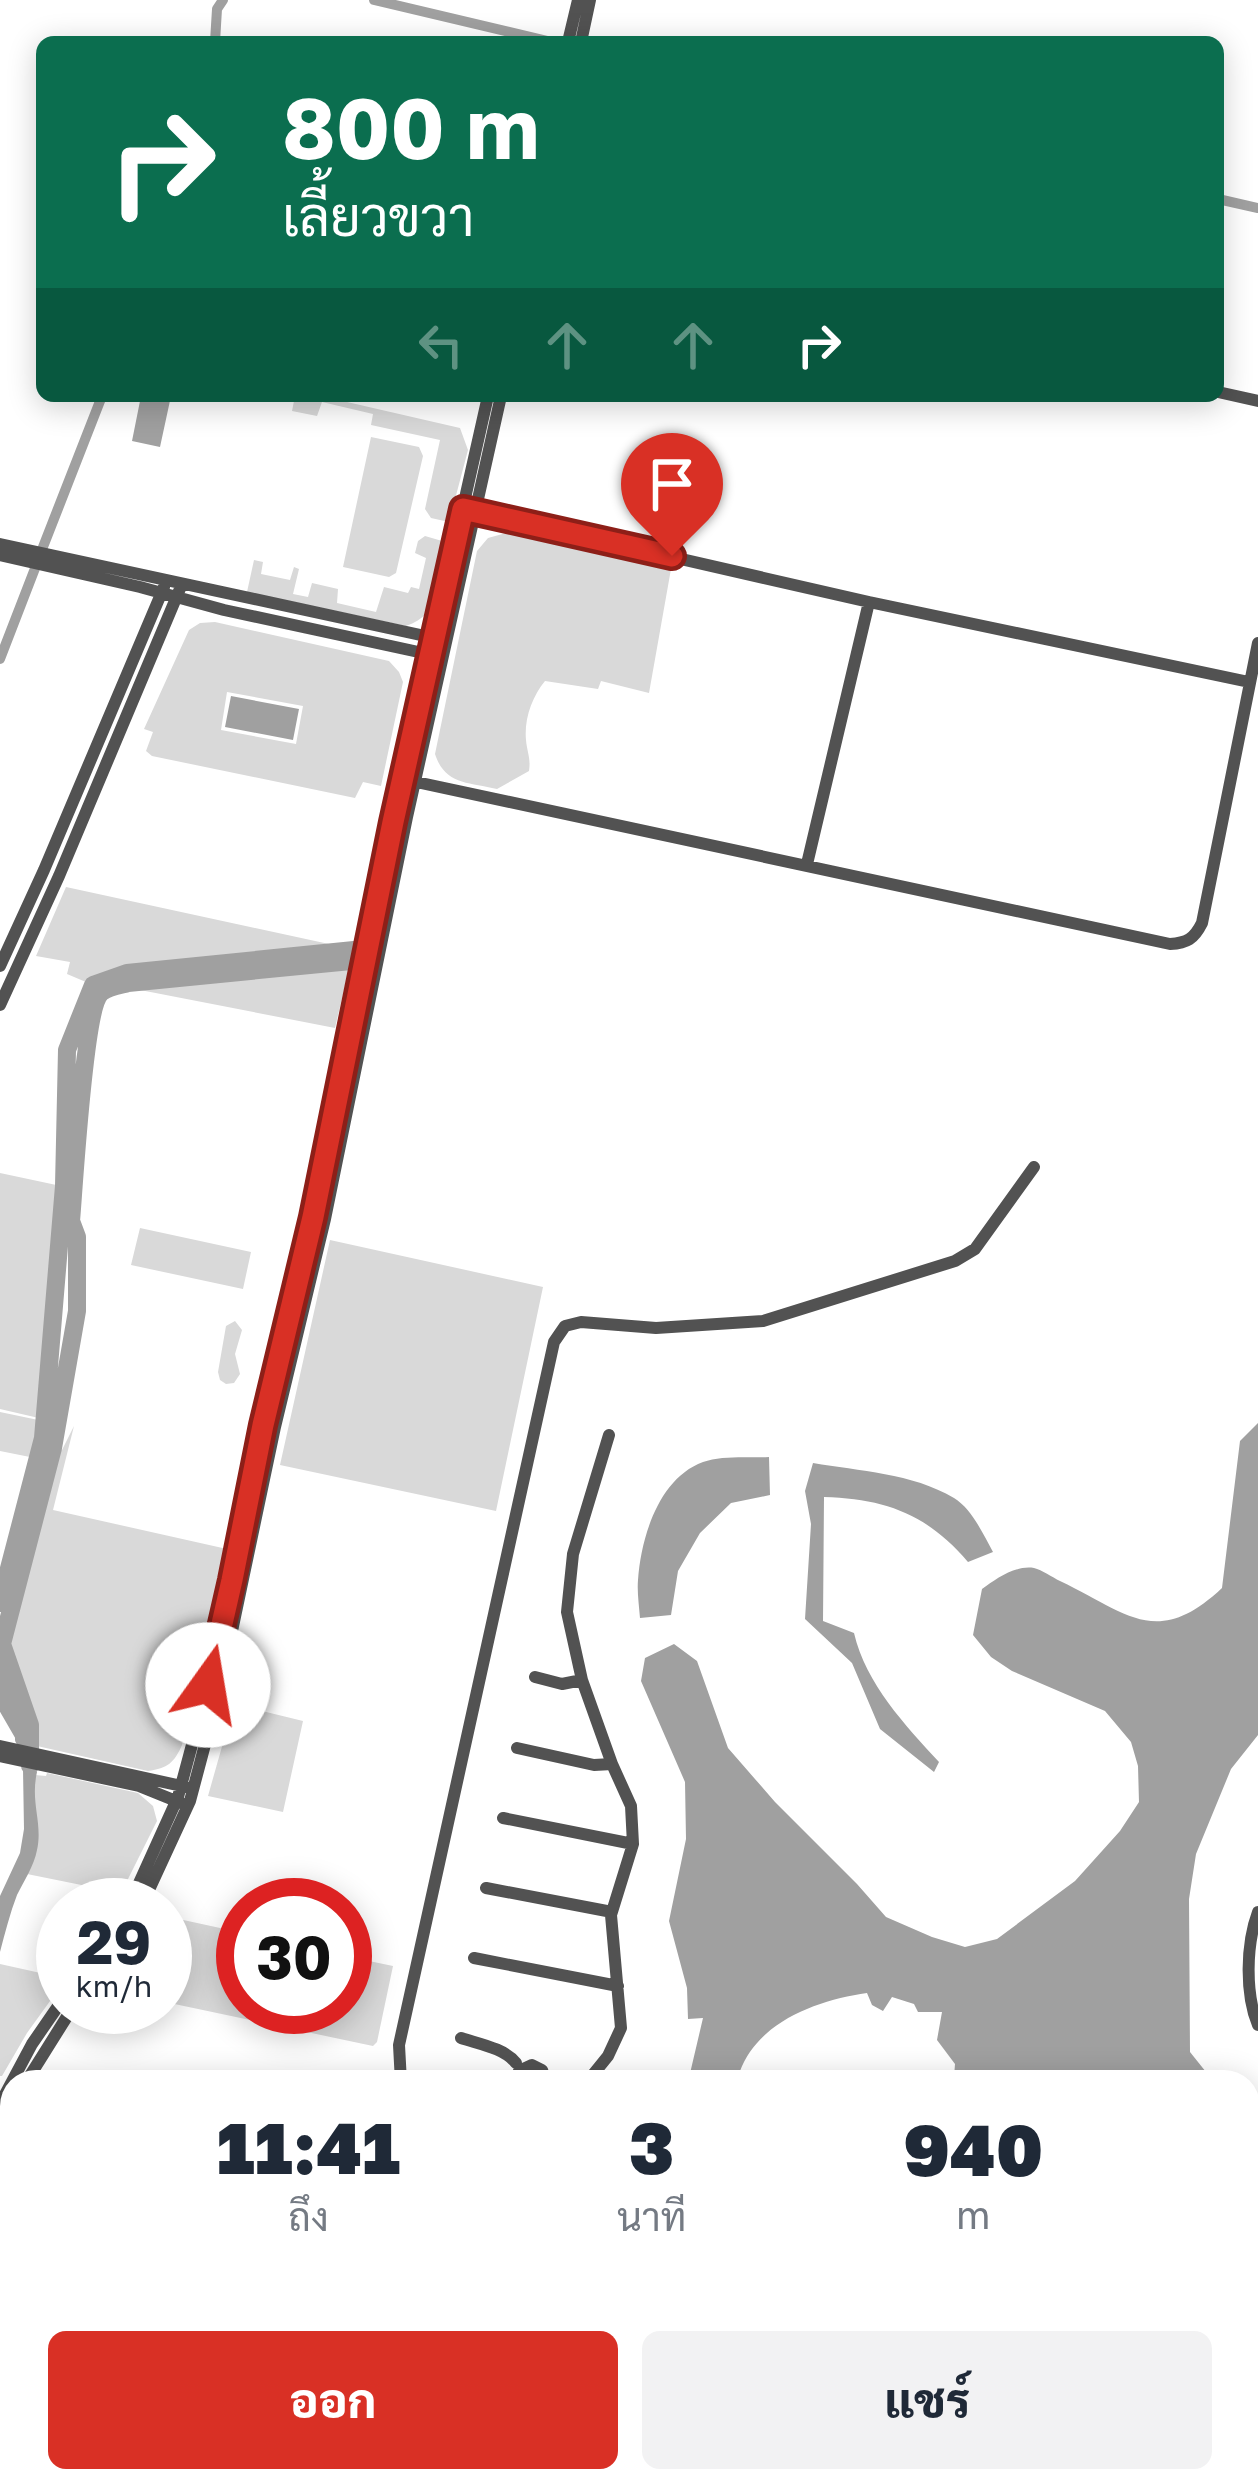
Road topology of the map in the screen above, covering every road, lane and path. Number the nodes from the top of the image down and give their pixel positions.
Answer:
1 (578, 0) edge
2 (590, 0) edge
3 (576, 36) edge
4 (576, 36) edge
5 (1224, 393) edge
6 (1258, 400) edge
7 (487, 402) edge
8 (499, 402) edge
9 (469, 510) junction
10 (0, 544) edge
11 (0, 555) edge
12 (182, 584) junction
13 (164, 587) junction
14 (176, 599) junction
15 (869, 602) junction
16 (440, 639) junction
17 (1258, 643) edge
18 (436, 656) junction
19 (1249, 682) junction
20 (408, 780) junction
21 (807, 864) junction
22 (0, 966) edge
23 (0, 1005) edge
24 (1034, 1167) dead end
25 (609, 1435) dead end
26 (535, 1677) dead end
27 (581, 1680) junction
28 (518, 1748) dead end
29 (5, 1752) edge
30 (40, 1759) junction
31 (612, 1764) junction
32 (187, 1787) junction
33 (182, 1804) junction
34 (503, 1818) dead end
35 (632, 1844) junction
36 (142, 1878) edge
37 (153, 1878) edge
38 (487, 1888) dead end
39 (612, 1912) junction
40 (1258, 1912) edge
41 (474, 1958) dead end
42 (1254, 1971) edge
43 (618, 1986) junction
44 (1258, 2025) edge
45 (39, 2034) edge
46 (56, 2034) edge
47 (460, 2038) dead end
48 (18, 2070) edge
49 (34, 2070) edge
50 (400, 2070) edge
51 (518, 2070) edge
52 (597, 2070) edge

1 - 3 street
2 - 4 street
5 - 6 street
7 - 9 street
8 - 9 street
9 - 15 street
9 - 16 street
10 - 13 street
11 - 13 street
12 - 13 street
12 - 14 street
12 - 16 street
13 - 14 street
13 - 22 street
14 - 18 street
14 - 23 street
15 - 19 street
15 - 21 street
16 - 18 street
17 - 19 street
18 - 20 street
19 - 21 street
20 - 21 street
20 - 32 street
24 - 50 street
25 - 27 street
26 - 27 street
27 - 31 street
28 - 31 street
29 - 30 street
30 - 32 street
30 - 33 street
31 - 35 street
32 - 33 street
33 - 36 street
33 - 37 street
34 - 35 street
35 - 39 street
38 - 39 street
39 - 43 street
40 - 42 street
41 - 43 street
42 - 44 street
43 - 52 street
45 - 48 street
46 - 49 street
47 - 51 street

